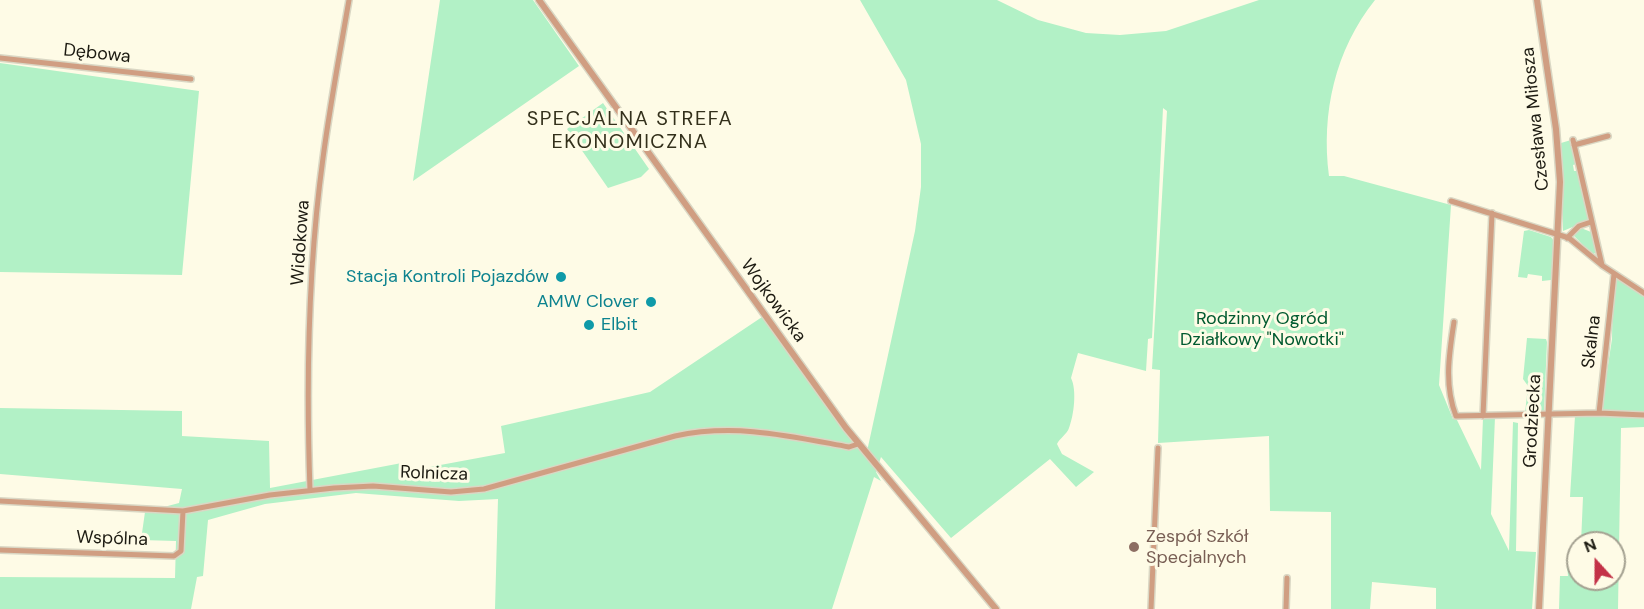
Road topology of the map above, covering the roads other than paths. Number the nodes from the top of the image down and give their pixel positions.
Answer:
1 (349, 0) edge
2 (538, 0) edge
3 (1537, 0) edge
4 (0, 58) edge
5 (191, 79) dead end
6 (1608, 136) dead end
7 (1451, 201) dead end
8 (1492, 213) junction
9 (1591, 222) junction
10 (1558, 236) junction
11 (1567, 238) junction
12 (1603, 266) junction
13 (1614, 274) junction
14 (1644, 293) edge
15 (1454, 322) dead end
16 (1548, 413) junction
17 (1599, 413) junction
18 (1644, 415) edge
19 (1482, 416) junction
20 (858, 444) junction
21 (1158, 448) dead end
22 (310, 490) junction
23 (0, 501) edge
24 (183, 511) junction
25 (0, 549) edge
26 (1287, 578) dead end
27 (996, 609) edge
28 (1151, 609) edge
29 (1286, 609) edge
30 (1539, 609) edge

1 - 22 street, Widokowa
2 - 20 street, Wojkowicka
3 - 10 street, Czesława Miłosza
4 - 5 street, Dębowa
6 - 9 street
7 - 8 street
8 - 10 street
8 - 19 street
9 - 11 street
9 - 12 street
10 - 11 street
10 - 16 street, Grodziecka
11 - 12 street
12 - 13 street
13 - 14 street
13 - 17 street, Skalna
15 - 19 street
16 - 17 street
16 - 19 street
16 - 30 street, Grodziecka
17 - 18 street
20 - 22 street, Rolnicza
20 - 27 street, Wojkowicka
21 - 28 street
22 - 24 street, Rolnicza
23 - 24 street, Rolnicza
24 - 25 street, Wspólna
26 - 29 street

